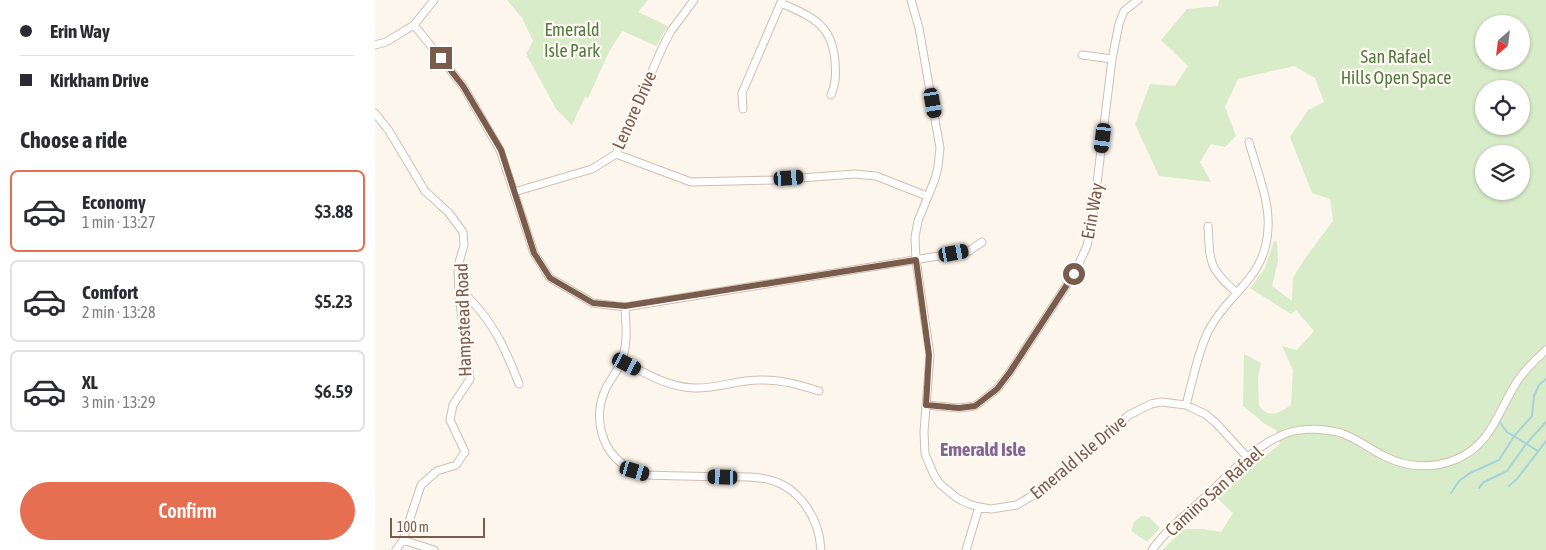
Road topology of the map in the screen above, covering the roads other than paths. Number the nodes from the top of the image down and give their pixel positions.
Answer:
1 (433, 0) edge
2 (694, 0) edge
3 (911, 0) edge
4 (1138, 0) edge
5 (781, 2) edge
6 (414, 25) junction
7 (375, 46) edge
8 (1082, 55) dead end
9 (1112, 59) junction
10 (831, 95) dead end
11 (743, 109) dead end
12 (375, 113) edge
13 (1249, 142) dead end
14 (616, 154) junction
15 (514, 192) junction
16 (927, 196) junction
17 (1208, 226) dead end
18 (982, 242) dead end
19 (916, 260) junction
20 (1237, 293) junction
21 (459, 296) junction
22 (625, 306) junction
23 (1546, 350) edge
24 (622, 361) junction
25 (519, 384) dead end
26 (819, 391) dead end
27 (1186, 404) junction
28 (926, 405) junction
29 (1248, 458) junction
30 (979, 507) junction
31 (403, 540) junction
32 (395, 550) edge
33 (434, 550) edge
34 (821, 550) edge
35 (966, 550) edge
36 (1152, 550) edge

1 - 6 street
2 - 14 street, Lenore Drive
3 - 16 street, Emerald Isle Drive
4 - 9 street, Erin Way
5 - 10 street
5 - 11 street
6 - 7 street
6 - 15 street
8 - 9 street
9 - 28 street, Erin Way
12 - 21 street, Hampstead Road
13 - 20 street
14 - 15 street, Lenore Drive
14 - 16 street
15 - 22 street
16 - 19 street, Emerald Isle Drive
17 - 20 street
18 - 19 street
19 - 22 street
19 - 28 street, Emerald Isle Drive
20 - 27 street
21 - 25 street
21 - 31 street, Hampstead Road
22 - 24 street
23 - 29 street, Camino San Rafael
24 - 26 street
24 - 34 street
27 - 29 street, Emerald Isle Drive
27 - 30 street, Emerald Isle Drive
28 - 30 street, Emerald Isle Drive
29 - 36 street, Camino San Rafael
30 - 35 street
31 - 32 street, Hampstead Road
31 - 33 street

